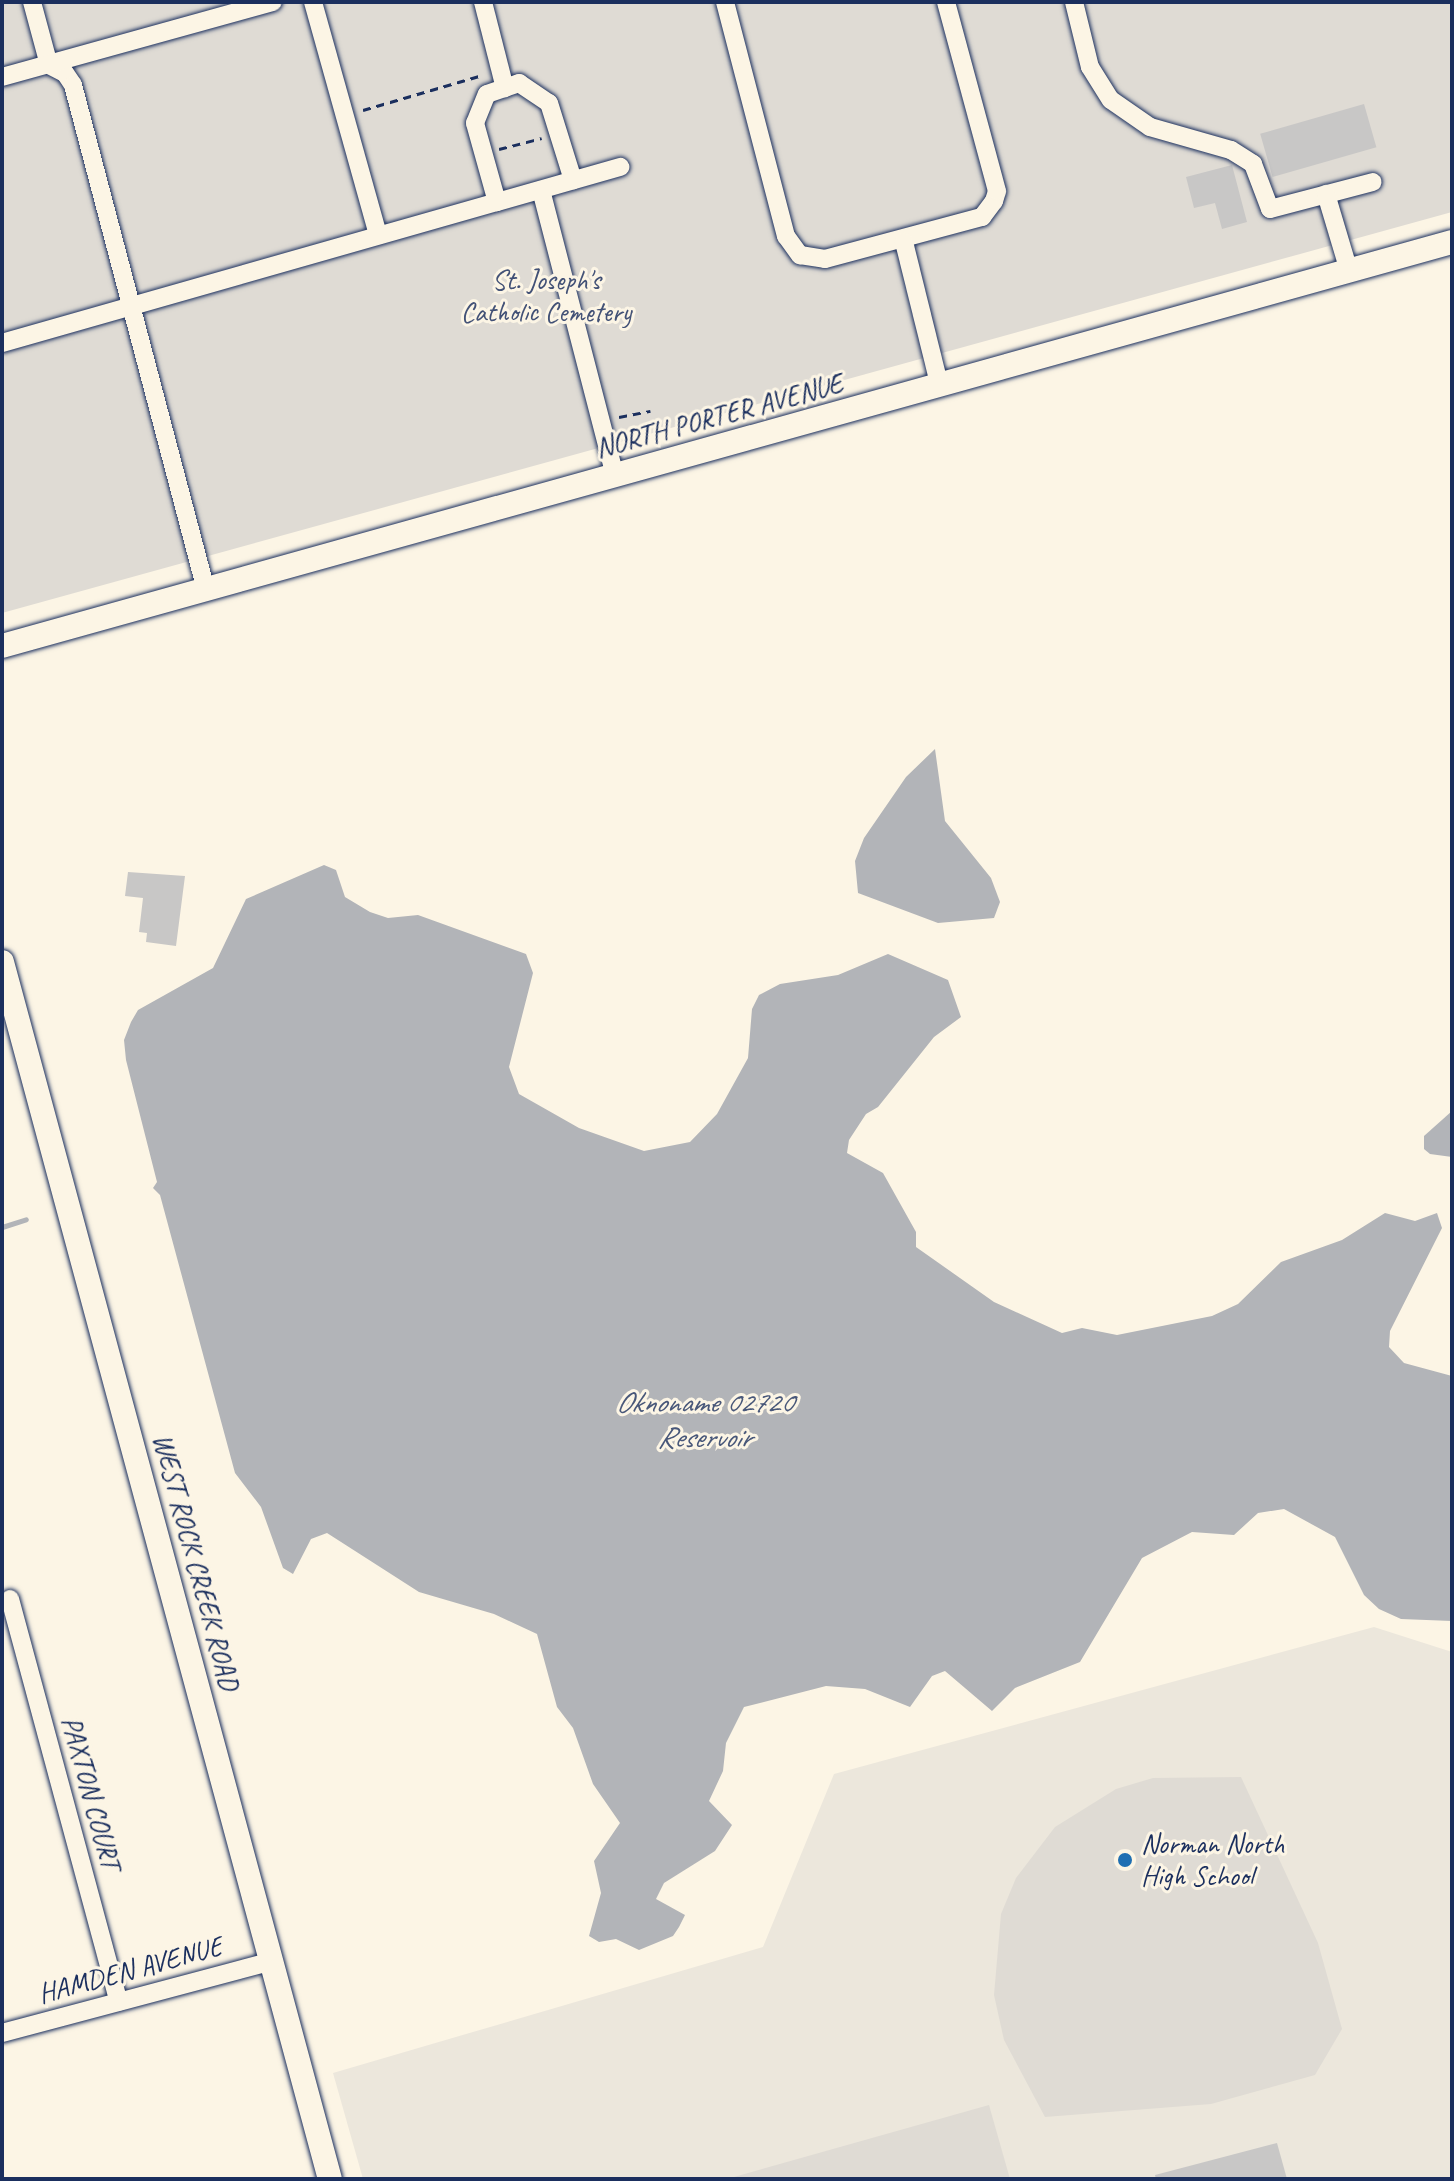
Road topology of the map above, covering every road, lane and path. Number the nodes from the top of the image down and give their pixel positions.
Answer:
1 (32, 2) edge
2 (273, 2) edge
3 (313, 2) edge
4 (483, 2) edge
5 (725, 2) edge
6 (946, 2) edge
7 (1074, 2) edge
8 (208, 11) edge
9 (49, 65) junction
10 (2, 77) edge
11 (503, 79) junction
12 (344, 115) junction
13 (560, 133) junction
14 (483, 153) junction
15 (620, 167) dead end
16 (573, 180) junction
17 (1373, 182) dead end
18 (541, 190) junction
19 (1326, 194) junction
20 (497, 202) junction
21 (378, 235) junction
22 (904, 242) junction
23 (1452, 242) edge
24 (1349, 271) junction
25 (134, 303) junction
26 (2, 343) edge
27 (940, 387) junction
28 (650, 411) dead end
29 (598, 413) junction
30 (615, 476) junction
31 (206, 590) junction
32 (2, 646) edge
33 (2, 962) edge
34 (10, 1599) dead end
35 (272, 1961) junction
36 (119, 2002) junction
37 (2, 2033) edge
38 (330, 2179) edge

1 - 9 street
2 - 8 street
3 - 12 street
4 - 11 street
5 - 22 street
6 - 22 street
7 - 19 street
8 - 9 street
9 - 10 street
9 - 25 street
11 - 12 path
11 - 13 street
11 - 14 street
12 - 21 street
13 - 14 path
13 - 16 street
14 - 20 street
15 - 16 street
16 - 18 street
17 - 19 street
18 - 20 street
18 - 29 street
19 - 24 street
20 - 21 street
21 - 25 street
22 - 27 street
23 - 24 main road, NORTH PORTER AVENUE
24 - 27 main road, NORTH PORTER AVENUE
25 - 26 street
25 - 31 street
27 - 30 main road, NORTH PORTER AVENUE
28 - 29 path
29 - 30 street
30 - 31 main road, NORTH PORTER AVENUE
31 - 32 main road, NORTH PORTER AVENUE
33 - 35 main road, WEST ROCK CREEK ROAD
34 - 36 street, PAXTON COURT
35 - 36 street, HAMDEN AVENUE
35 - 38 main road, WEST ROCK CREEK ROAD
36 - 37 street, HAMDEN AVENUE

